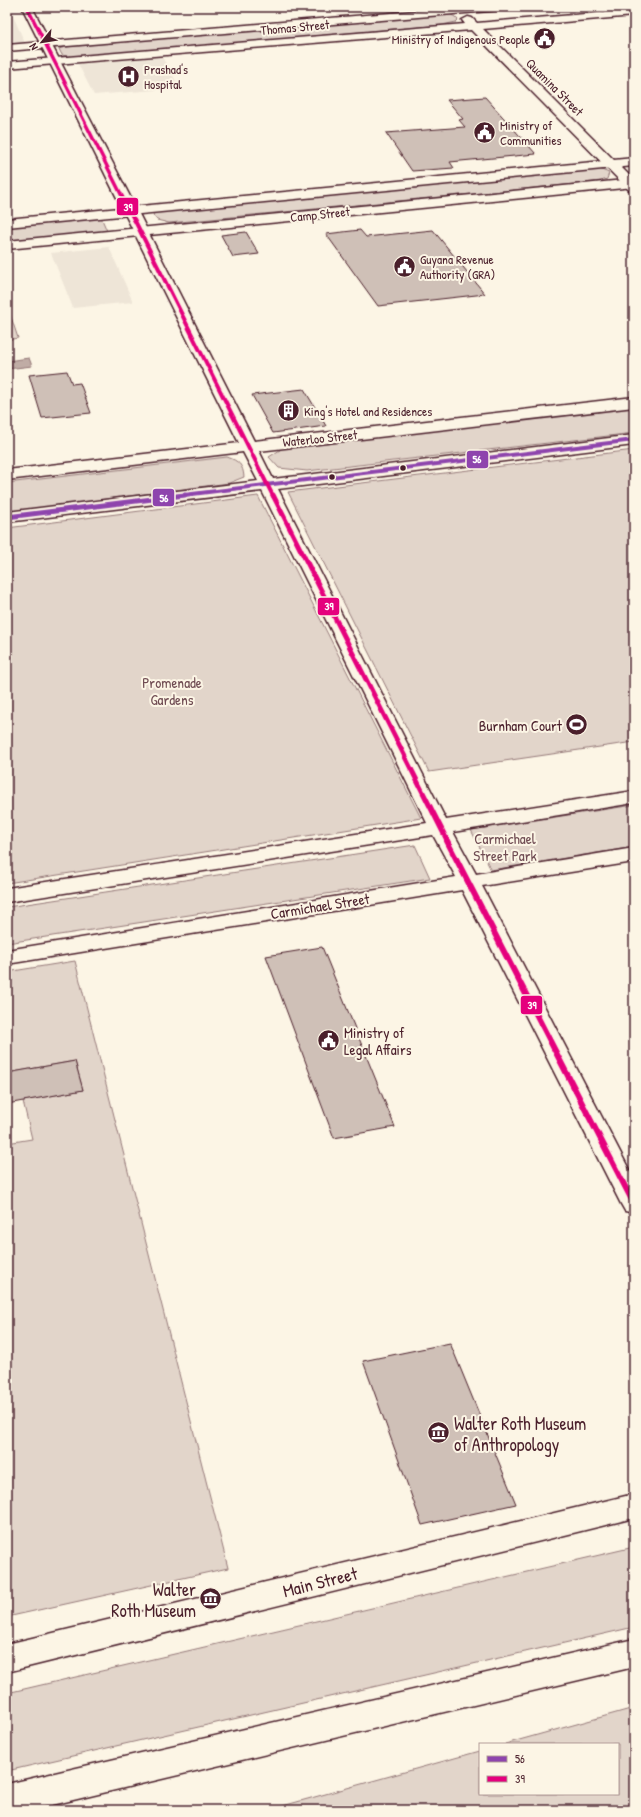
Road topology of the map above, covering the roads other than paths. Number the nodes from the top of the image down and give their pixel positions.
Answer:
1 (27, 7) edge
2 (502, 7) edge
3 (457, 9) edge
4 (634, 13) edge
5 (474, 27) junction
6 (47, 45) junction
7 (7, 48) edge
8 (55, 61) junction
9 (7, 65) edge
10 (634, 162) edge
11 (612, 164) junction
12 (633, 185) edge
13 (131, 212) junction
14 (7, 223) edge
15 (141, 232) junction
16 (7, 245) edge
17 (634, 402) edge
18 (634, 440) edge
19 (248, 446) junction
20 (7, 475) edge
21 (268, 485) junction
22 (7, 517) edge
23 (634, 797) edge
24 (440, 828) junction
25 (634, 856) edge
26 (469, 882) junction
27 (7, 895) edge
28 (7, 957) edge
29 (634, 1204) edge
30 (634, 1506) edge
31 (634, 1652) edge
32 (7, 1658) edge
33 (7, 1800) edge

1 - 6 street
2 - 3 street, Thomas Street
3 - 5 street, Quamina Street
3 - 6 street, Thomas Street
4 - 5 street, Thomas Street
5 - 8 street, Thomas Street
5 - 11 street, Quamina Street
6 - 7 street, Thomas Street
6 - 8 street
8 - 9 street, Thomas Street
8 - 13 street
10 - 11 street, Camp Street
11 - 12 street, Quamina Street
11 - 13 street, Camp Street
12 - 15 street, Camp Street
13 - 14 street, Camp Street
13 - 15 street
15 - 16 street, Camp Street
15 - 19 street
17 - 19 street, Waterloo Street
18 - 21 street
19 - 20 street, Waterloo Street
19 - 21 street
21 - 22 street
21 - 24 street
23 - 24 street
24 - 26 street
24 - 27 street
25 - 26 street, Carmichael Street
26 - 28 street, Carmichael Street
26 - 29 street
30 - 32 street, Main Street
31 - 33 street

